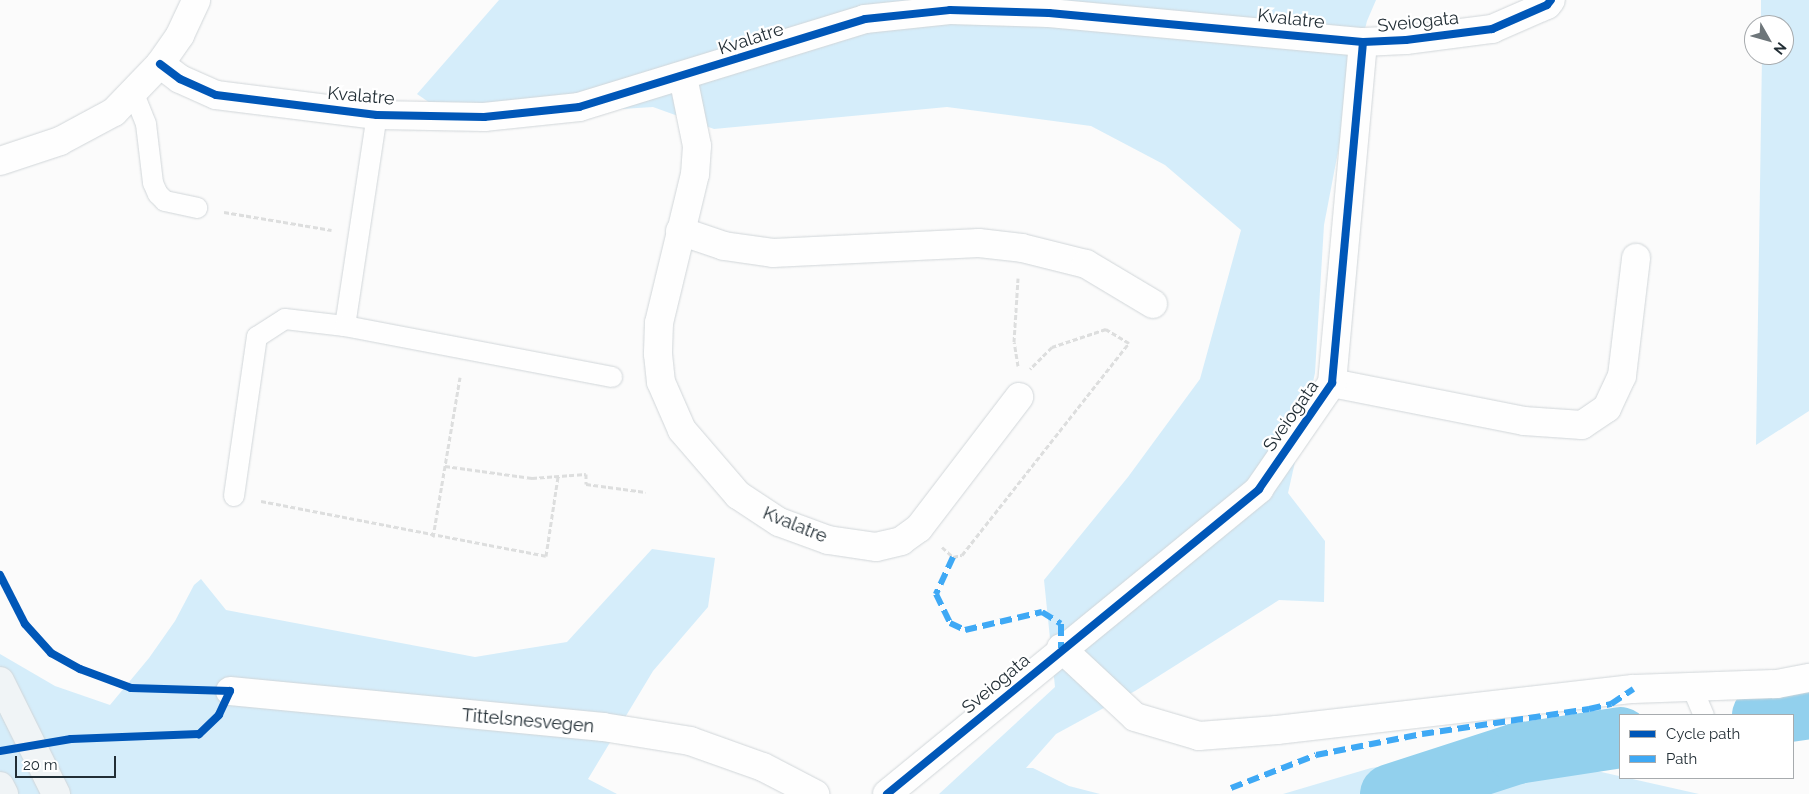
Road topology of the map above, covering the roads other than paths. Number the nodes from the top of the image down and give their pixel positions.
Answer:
1 (196, 0) edge
2 (1551, 0) edge
3 (1363, 42) junction
4 (160, 64) junction
5 (683, 76) junction
6 (134, 94) junction
7 (376, 115) junction
8 (0, 162) edge
9 (197, 208) road end
10 (680, 232) junction
11 (1636, 258) dead end
12 (1153, 304) dead end
13 (345, 326) junction
14 (612, 377) dead end
15 (1332, 383) junction
16 (1019, 388) road end
17 (234, 496) road end
18 (1061, 648) junction
19 (1809, 678) edge
20 (0, 681) edge
21 (1692, 685) junction
22 (230, 691) dead end
23 (1704, 714) edge
24 (0, 786) edge
25 (787, 788) edge
26 (4, 794) edge
27 (56, 794) edge
28 (816, 794) edge
29 (887, 794) edge

1 - 4 street
2 - 3 street, Sveiogata
3 - 5 street, Kvalatre
3 - 15 street, Sveiogata
4 - 6 street
4 - 7 street, Kvalatre
5 - 7 street, Kvalatre
5 - 10 street, Kvalatre
6 - 8 street
6 - 9 lane
7 - 13 lane
10 - 12 street
10 - 16 street, Kvalatre
11 - 15 street, Sveiogata
13 - 14 lane
13 - 17 lane
15 - 18 street, Sveiogata
18 - 21 street
18 - 29 street, Sveiogata
19 - 21 street
20 - 27 main road
21 - 23 lane
22 - 25 street, Tittelsnesvegen
24 - 26 main road
25 - 28 street, Tittelsnesvegen

